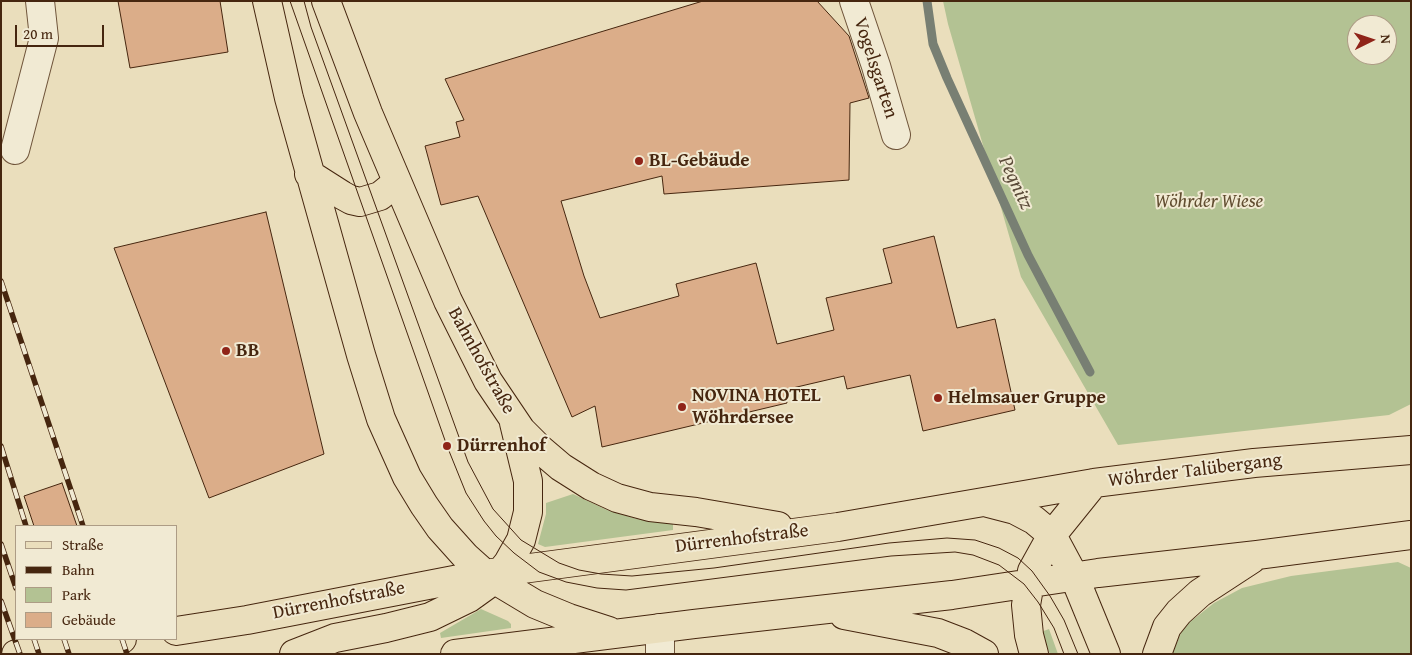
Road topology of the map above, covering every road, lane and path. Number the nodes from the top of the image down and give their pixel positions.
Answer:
1 (40, 1) edge
2 (267, 1) edge
3 (326, 1) edge
4 (854, 1) edge
5 (896, 135) dead end
6 (15, 150) dead end
7 (309, 174) junction
8 (396, 180) junction
9 (513, 420) junction
10 (1411, 450) edge
11 (1094, 483) junction
12 (981, 502) junction
13 (807, 531) junction
14 (1052, 535) junction
15 (1411, 535) edge
16 (1257, 555) junction
17 (494, 575) junction
18 (1074, 576) junction
19 (1029, 584) junction
20 (818, 610) junction
21 (178, 631) edge
22 (618, 633) junction
23 (115, 640) edge
24 (660, 641) edge
25 (16, 654) edge
26 (294, 654) edge
27 (455, 654) edge
28 (984, 654) edge
29 (1034, 654) edge
30 (1106, 654) edge
31 (1157, 654) edge

1 - 6 street
2 - 7 main road
3 - 8 main road, Bahnhofstraße
4 - 5 street, Vogelsgarten
7 - 8 main road
7 - 17 main road
8 - 9 main road, Bahnhofstraße
9 - 13 main road, Bahnhofstraße
9 - 17 main road, Dürrenhofstraße
10 - 11 main road, Wöhrder Talübergang
11 - 12 main road, Wöhrder Talübergang
11 - 14 main road
12 - 13 main road, Dürrenhofstraße
12 - 14 main road
13 - 17 main road, Dürrenhofstraße
14 - 18 main road
14 - 19 main road
15 - 16 main road
16 - 18 main road
16 - 31 main road
17 - 21 main road, Dürrenhofstraße
17 - 22 main road
17 - 26 main road, Dürrenhofstraße
18 - 19 main road
18 - 30 main road
19 - 20 main road
19 - 29 main road
20 - 24 main road
20 - 28 main road
22 - 24 main road
22 - 27 main road
23 - 25 main road

